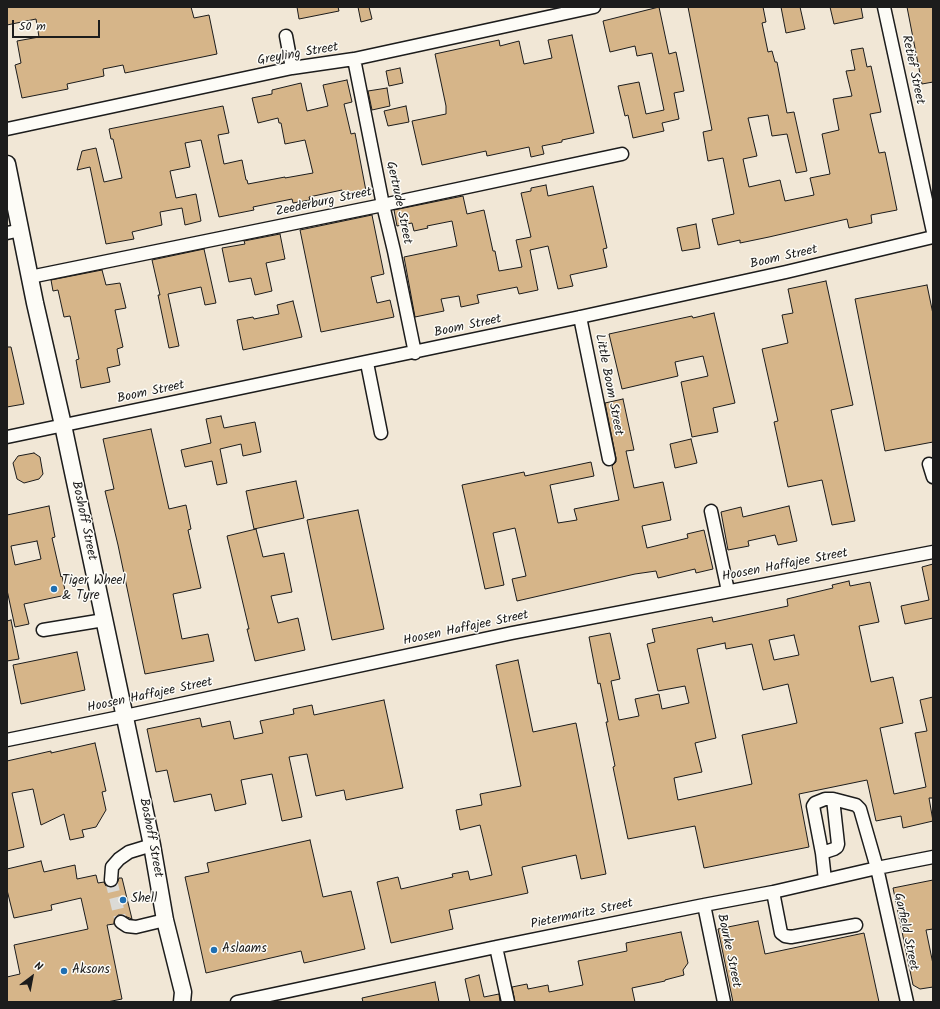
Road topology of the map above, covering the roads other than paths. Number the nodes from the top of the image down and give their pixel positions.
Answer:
1 (594, 7) edge
2 (884, 7) edge
3 (286, 36) dead end
4 (354, 59) junction
5 (292, 68) junction
6 (7, 129) edge
7 (622, 154) dead end
8 (7, 164) edge
9 (383, 205) junction
10 (14, 232) edge
11 (933, 232) edge
12 (933, 237) edge
13 (30, 277) junction
14 (580, 317) junction
15 (415, 353) junction
16 (367, 363) junction
17 (63, 425) junction
18 (381, 433) dead end
19 (7, 437) edge
20 (609, 459) dead end
21 (929, 464) dead end
22 (933, 477) edge
23 (711, 511) dead end
24 (933, 552) edge
25 (728, 591) junction
26 (104, 620) junction
27 (43, 630) dead end
28 (125, 716) junction
29 (7, 740) edge
30 (833, 799) junction
31 (152, 845) junction
32 (822, 853) junction
33 (933, 857) edge
34 (877, 868) junction
35 (110, 880) tunnel mouth
36 (825, 880) junction
37 (773, 892) junction
38 (704, 905) junction
39 (165, 920) junction
40 (121, 922) dead end
41 (856, 925) dead end
42 (496, 947) junction
43 (185, 1000) edge
44 (237, 1002) edge
45 (508, 1002) edge
46 (724, 1002) edge
47 (906, 1002) edge

1 - 4 street, Greyling Street
2 - 11 street, Retief Street
3 - 5 street
4 - 5 street, Greyling Street
4 - 9 street, Gertrude Street
5 - 6 street, Greyling Street
7 - 9 street, Zeederburg Street
8 - 10 main road, Boshoff Street
9 - 13 street, Zeederburg Street
9 - 15 street, Gertrude Street
10 - 13 main road, Boshoff Street
12 - 14 street, Boom Street
13 - 17 main road, Boshoff Street
14 - 15 street, Boom Street
14 - 20 street, Little Boom Street
15 - 16 street, Boom Street
16 - 17 street, Boom Street
16 - 18 street
17 - 19 street, Boom Street
17 - 26 main road, Boshoff Street
21 - 22 street
23 - 25 street
24 - 25 street, Hoosen Haffajee Street
25 - 28 street, Hoosen Haffajee Street
26 - 27 street
26 - 28 main road, Boshoff Street
28 - 29 street, Hoosen Haffajee Street
28 - 31 main road, Boshoff Street
30 - 32 street
30 - 32 street
30 - 34 street, Garfield Street
31 - 35 street
31 - 39 main road, Boshoff Street
32 - 36 street
33 - 34 street, Pietermaritz Street
34 - 36 street, Pietermaritz Street
34 - 47 street, Garfield Street
36 - 37 street, Pietermaritz Street
37 - 38 street, Pietermaritz Street
37 - 41 street
38 - 42 street, Pietermaritz Street
38 - 46 street, Bourke Street
39 - 40 street
39 - 43 main road, Boshoff Street
42 - 44 street, Pietermaritz Street
42 - 45 street

